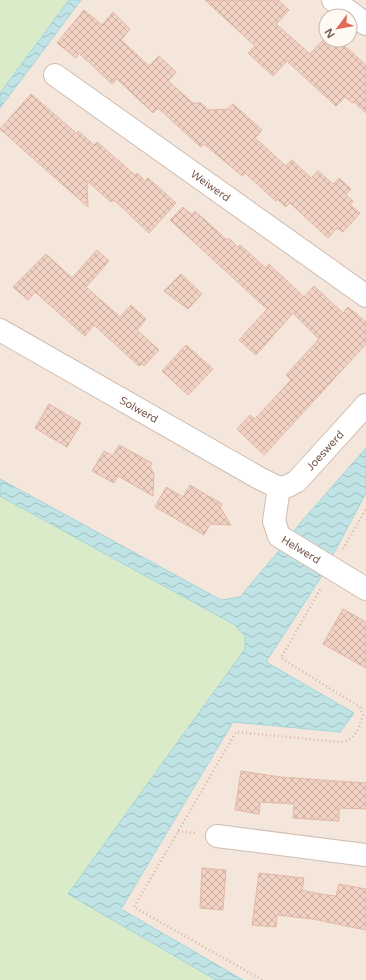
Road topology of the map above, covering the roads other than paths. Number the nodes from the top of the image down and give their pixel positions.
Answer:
1 (333, 0) edge
2 (366, 24) edge
3 (55, 75) dead end
4 (366, 296) edge
5 (0, 330) edge
6 (366, 405) edge
7 (279, 488) junction
8 (366, 588) edge
9 (208, 835) road end
10 (366, 855) edge

1 - 2 street
3 - 4 street, Weiwerd
5 - 7 street, Solwerd
6 - 7 street, Joeswerd
7 - 8 street, Helwerd
9 - 10 street

